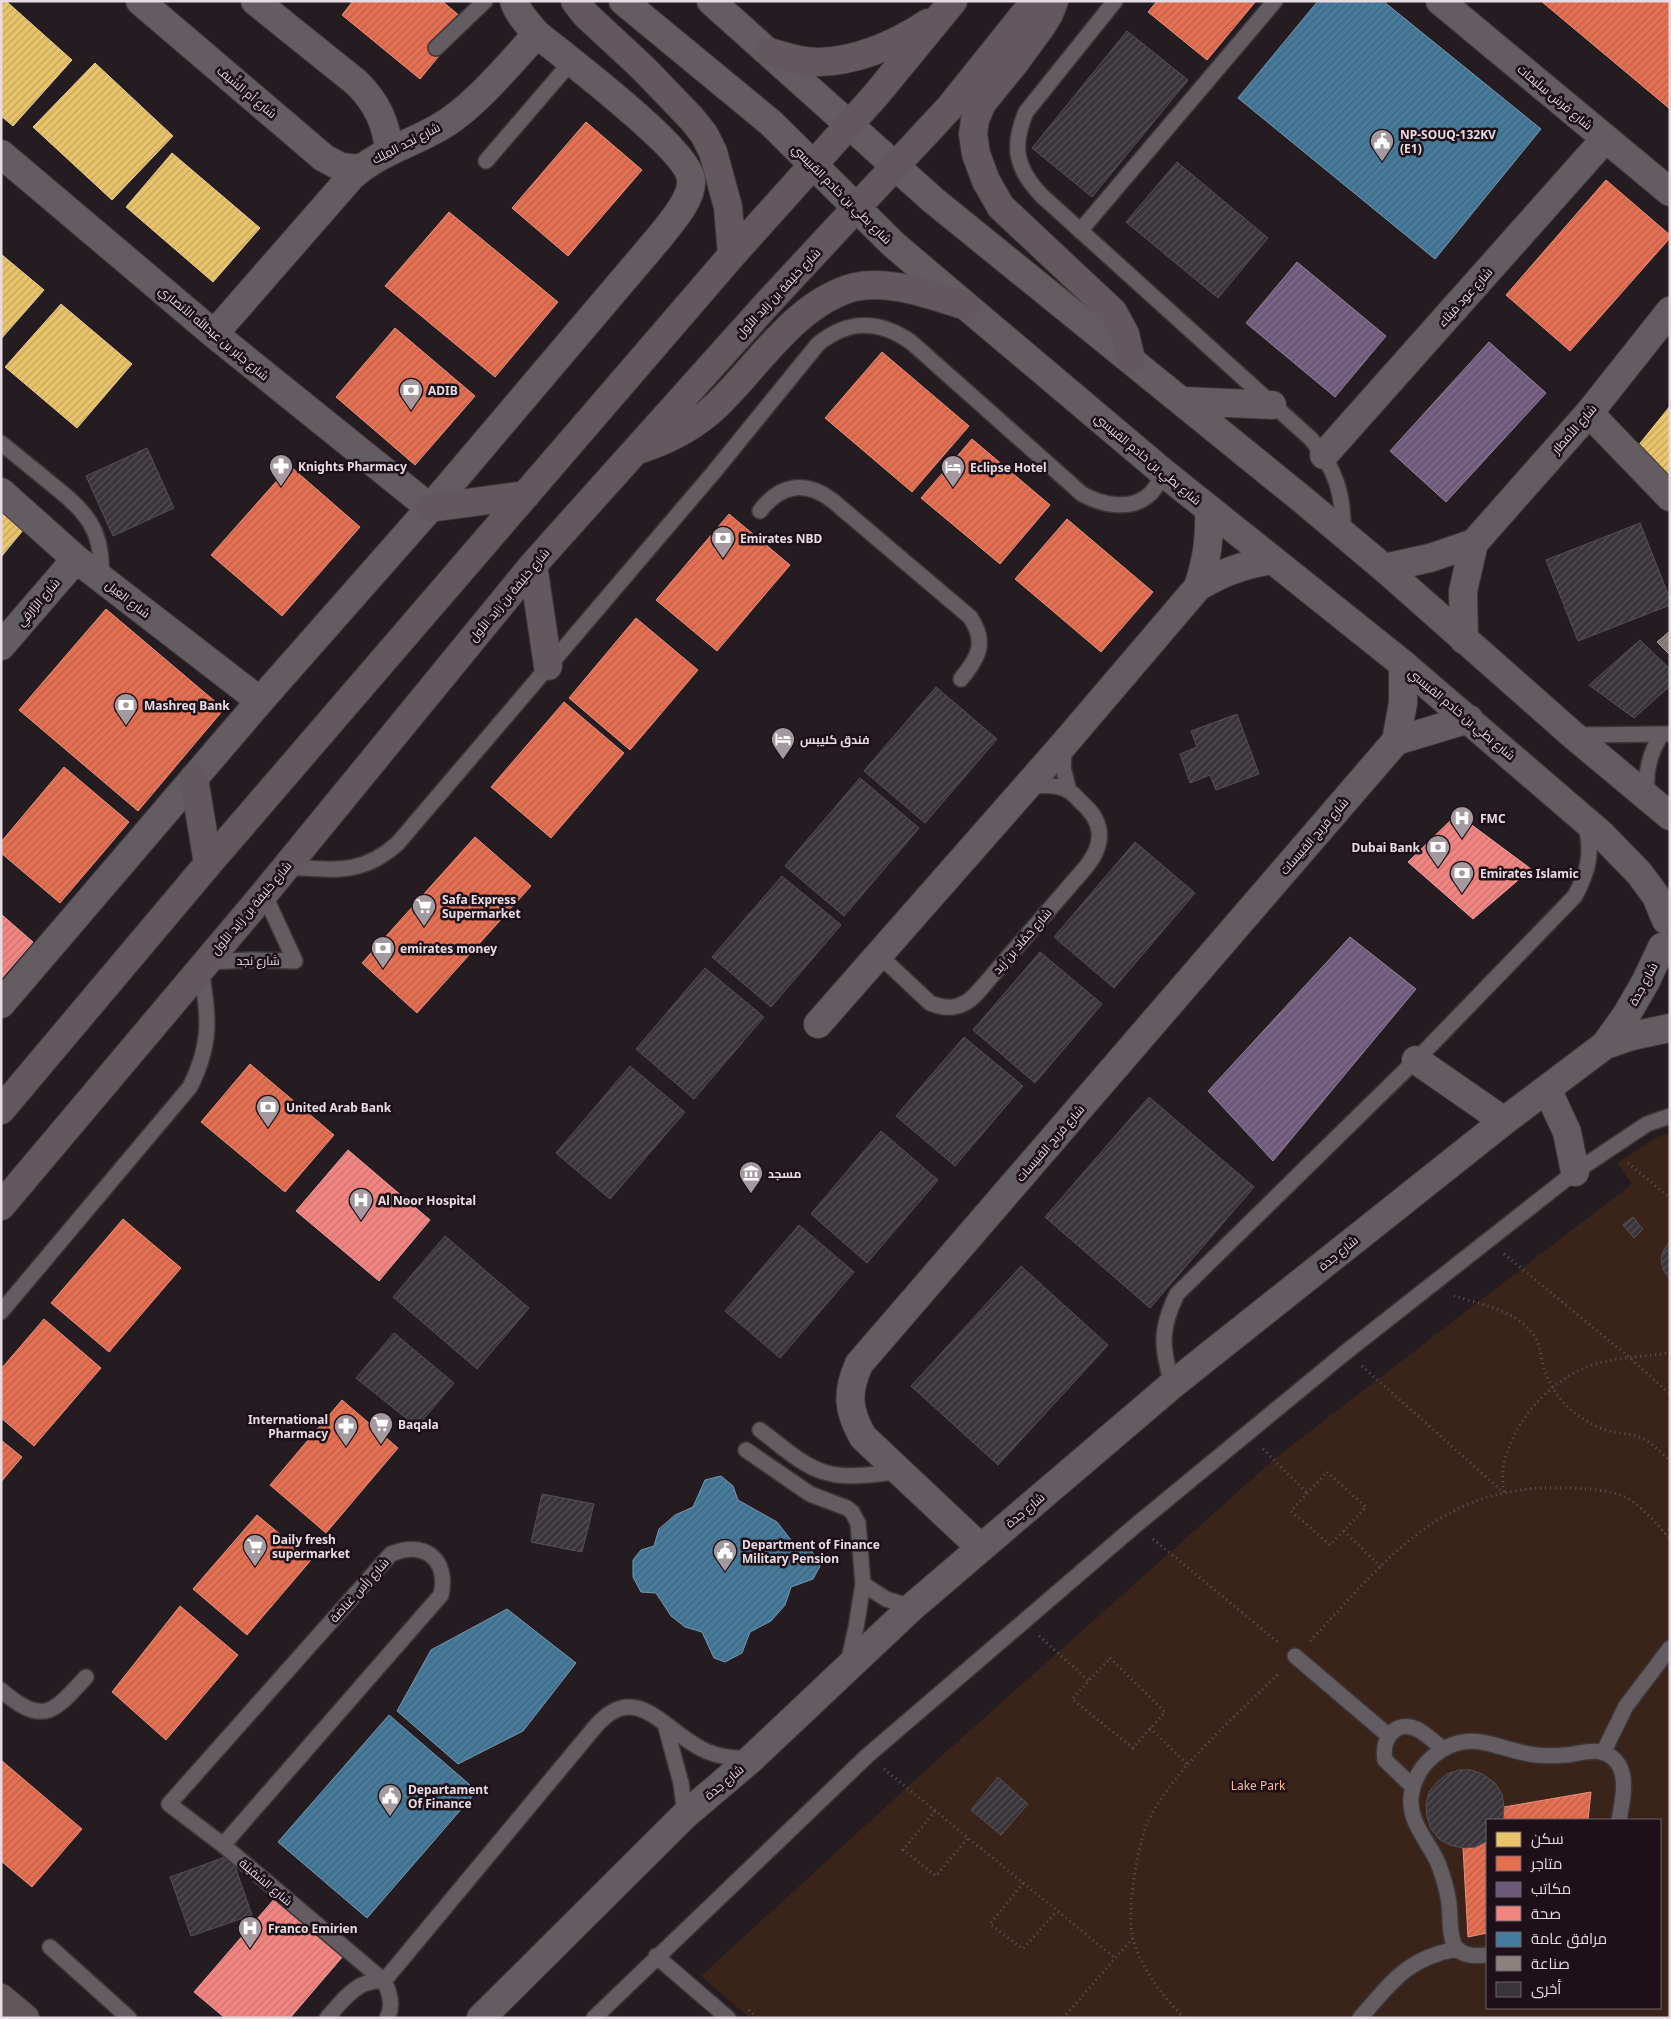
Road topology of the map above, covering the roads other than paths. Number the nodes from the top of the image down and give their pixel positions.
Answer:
1 (140, 1) edge
2 (256, 1) edge
3 (485, 1) edge
4 (514, 1) edge
5 (575, 1) edge
6 (623, 1) edge
7 (710, 1) edge
8 (1035, 1) edge
9 (1054, 1) edge
10 (1115, 1) edge
11 (1275, 1) edge
12 (1440, 1) edge
13 (952, 3) edge
14 (538, 34) junction
15 (436, 48) dead end
16 (770, 52) junction
17 (571, 62) junction
18 (849, 124) junction
19 (1605, 138) junction
20 (389, 150) junction
21 (1, 154) edge
22 (486, 161) dead end
23 (813, 164) junction
24 (896, 166) junction
25 (360, 169) junction
26 (1670, 192) edge
27 (857, 208) junction
28 (1080, 231) junction
29 (732, 255) junction
30 (966, 306) junction
31 (1670, 311) edge
32 (214, 334) junction
33 (1131, 359) junction
34 (1183, 401) junction
35 (1272, 405) junction
36 (1589, 413) junction
37 (1, 442) edge
38 (635, 451) junction
39 (1324, 455) junction
40 (1164, 473) junction
41 (1, 492) edge
42 (526, 495) junction
43 (1670, 497) edge
44 (430, 508) junction
45 (1209, 510) junction
46 (760, 511) dead end
47 (1343, 534) junction
48 (1474, 543) junction
49 (76, 559) junction
50 (1272, 560) junction
51 (533, 565) junction
52 (1384, 568) junction
53 (101, 578) junction
54 (1198, 587) junction
55 (1464, 640) junction
56 (1, 646) edge
57 (1403, 664) junction
58 (548, 666) junction
59 (961, 679) dead end
60 (260, 701) junction
61 (1469, 719) junction
62 (1573, 735) junction
63 (1665, 735) edge
64 (1396, 741) junction
65 (1065, 743) junction
66 (194, 778) junction
67 (1027, 787) junction
68 (1069, 791) junction
69 (1648, 797) junction
70 (1670, 816) edge
71 (1584, 819) junction
72 (208, 864) junction
73 (285, 867) junction
74 (264, 894) junction
75 (1668, 916) edge
76 (1662, 947) junction
77 (880, 956) junction
78 (203, 965) junction
79 (1670, 978) edge
80 (1, 1004) edge
81 (818, 1024) dead end
82 (1670, 1028) edge
83 (1605, 1045) junction
84 (1416, 1060) junction
85 (1547, 1089) junction
86 (1, 1110) edge
87 (1670, 1116) edge
88 (1504, 1121) junction
89 (1575, 1172) junction
90 (1, 1206) edge
91 (1, 1312) edge
92 (1172, 1385) junction
93 (760, 1430) dead end
94 (746, 1450) dead end
95 (901, 1472) junction
96 (981, 1548) junction
97 (863, 1584) junction
98 (912, 1607) junction
99 (1670, 1648) edge
100 (1295, 1656) road end
101 (846, 1669) junction
102 (86, 1677) dead end
103 (1, 1690) edge
104 (665, 1724) junction
105 (1389, 1736) junction
106 (1443, 1749) junction
107 (1603, 1753) junction
108 (751, 1759) junction
109 (1413, 1787) junction
110 (169, 1804) joint
111 (685, 1815) junction
112 (1619, 1819) edge
113 (222, 1845) junction
114 (50, 1947) dead end
115 (1457, 1949) junction
116 (1486, 1955) edge
117 (656, 1956) junction
118 (384, 1981) junction
119 (1, 1998) edge
120 (25, 2018) edge
121 (129, 2018) edge
122 (327, 2018) edge
123 (387, 2018) edge
124 (481, 2018) edge
125 (594, 2018) edge
126 (728, 2018) edge
127 (1360, 2018) edge

1 - 25 street, شارع أم الشِّيف
2 - 20 street
3 - 15 lane
4 - 14 street
5 - 29 main road
6 - 23 street, شارع بطي بن خادم القبيسي
7 - 16 street
8 - 24 main road, شارع خليفة بن زايد الأول
9 - 33 main road
10 - 28 lane
11 - 28 lane
12 - 19 street, شارع فَرش سِلَيمات
13 - 16 main road
13 - 18 main road
14 - 17 street
14 - 20 street, شارع نَجد المِلِك
16 - 18 street
17 - 22 lane
17 - 44 street
18 - 23 main road
18 - 24 street
19 - 26 street, شارع فَرش سِلَيمات
19 - 39 street, شارع عود مَيثاء
20 - 25 street, شارع نَجد المِلِك
21 - 32 street, شارع جابر بن عبدالله الأنصاري
23 - 27 street, شارع بطي بن خادم القبيسي
23 - 29 main road
24 - 27 main road, شارع خليفة بن زايد الأول
24 - 33 street
25 - 32 street, شارع نَجد المِلِك
27 - 30 street, شارع بطي بن خادم القبيسي
27 - 38 main road, شارع خليفة بن زايد الأول
28 - 35 lane
29 - 42 main road
30 - 38 main road
30 - 40 street, شارع بطي بن خادم القبيسي
31 - 36 street, شارع الأمطار
32 - 44 street, شارع جابر بن عبدالله الأنصاري
33 - 34 street
34 - 35 street
34 - 47 street
35 - 39 lane
36 - 43 street
36 - 48 street, شارع الأمطار
37 - 53 lane
38 - 51 main road, شارع خليفة بن زايد الأول
39 - 47 lane
40 - 45 street, شارع بطي بن خادم القبيسي
40 - 58 lane
41 - 49 street, شارع الغِيل
42 - 44 main road
42 - 72 main road
44 - 60 street
45 - 50 street, شارع بطي بن خادم القبيسي
45 - 54 street
46 - 59 lane
47 - 52 street
48 - 52 street, شارع الأمطار
48 - 55 street, شارع الأمطار
49 - 53 street, شارع الغِيل
49 - 56 street, شارع الرَّازقِي
50 - 54 street
50 - 57 street, شارع بطي بن خادم القبيسي
51 - 58 main road
51 - 73 main road, شارع خليفة بن زايد الأول
52 - 55 street
53 - 60 street, شارع الغِيل
54 - 65 street
55 - 62 street
57 - 61 street, شارع بطي بن خادم القبيسي
57 - 64 street
58 - 73 lane
60 - 66 street
61 - 64 street
61 - 71 street, شارع بطي بن خادم القبيسي
62 - 63 lane
62 - 69 street
63 - 69 lane
64 - 95 street, شارع فريج القبيسات
65 - 67 street
65 - 68 lane
66 - 72 main road
66 - 80 street
67 - 68 lane
67 - 77 street
68 - 77 lane, شارع حَمَّاد بن زَيد
69 - 70 street
71 - 75 street, شارع بطي بن خادم القبيسي
71 - 84 lane
72 - 86 main road
73 - 74 main road, شارع خليفة بن زايد الأول
74 - 78 main road, شارع خليفة بن زايد الأول
74 - 78 lane, شارع نجد
75 - 76 street
76 - 79 street
76 - 83 street, شارع جدة
77 - 81 street
78 - 90 main road, شارع خليفة بن زايد الأول
78 - 91 lane
82 - 83 street, شارع جدة
83 - 85 street, شارع جدة
84 - 88 street
84 - 92 lane
85 - 88 street, شارع جدة
85 - 89 street
87 - 89 lane
88 - 92 street, شارع جدة
89 - 117 lane
92 - 96 street, شارع جدة
93 - 95 lane
94 - 97 lane
95 - 96 street, شارع فريج القبيسات
96 - 98 street, شارع جدة
97 - 98 lane
97 - 101 lane
98 - 101 street, شارع جدة
99 - 107 lane
100 - 105 lane
101 - 108 street, شارع جدة
102 - 103 lane
104 - 108 lane
104 - 111 lane
104 - 118 lane
105 - 106 lane
105 - 109 lane
106 - 107 lane
106 - 109 lane
107 - 112 lane
108 - 111 street, شارع جدة
109 - 115 lane
110 - 113 lane, شارع السَّفِينَة
110 - 113 lane, شارع رَأس غناضة
111 - 124 street, شارع جدة
113 - 118 lane, شارع السَّفِينَة
114 - 121 lane
115 - 116 lane
115 - 127 lane
117 - 125 lane
117 - 126 lane
118 - 122 lane
118 - 123 lane
119 - 120 main road

